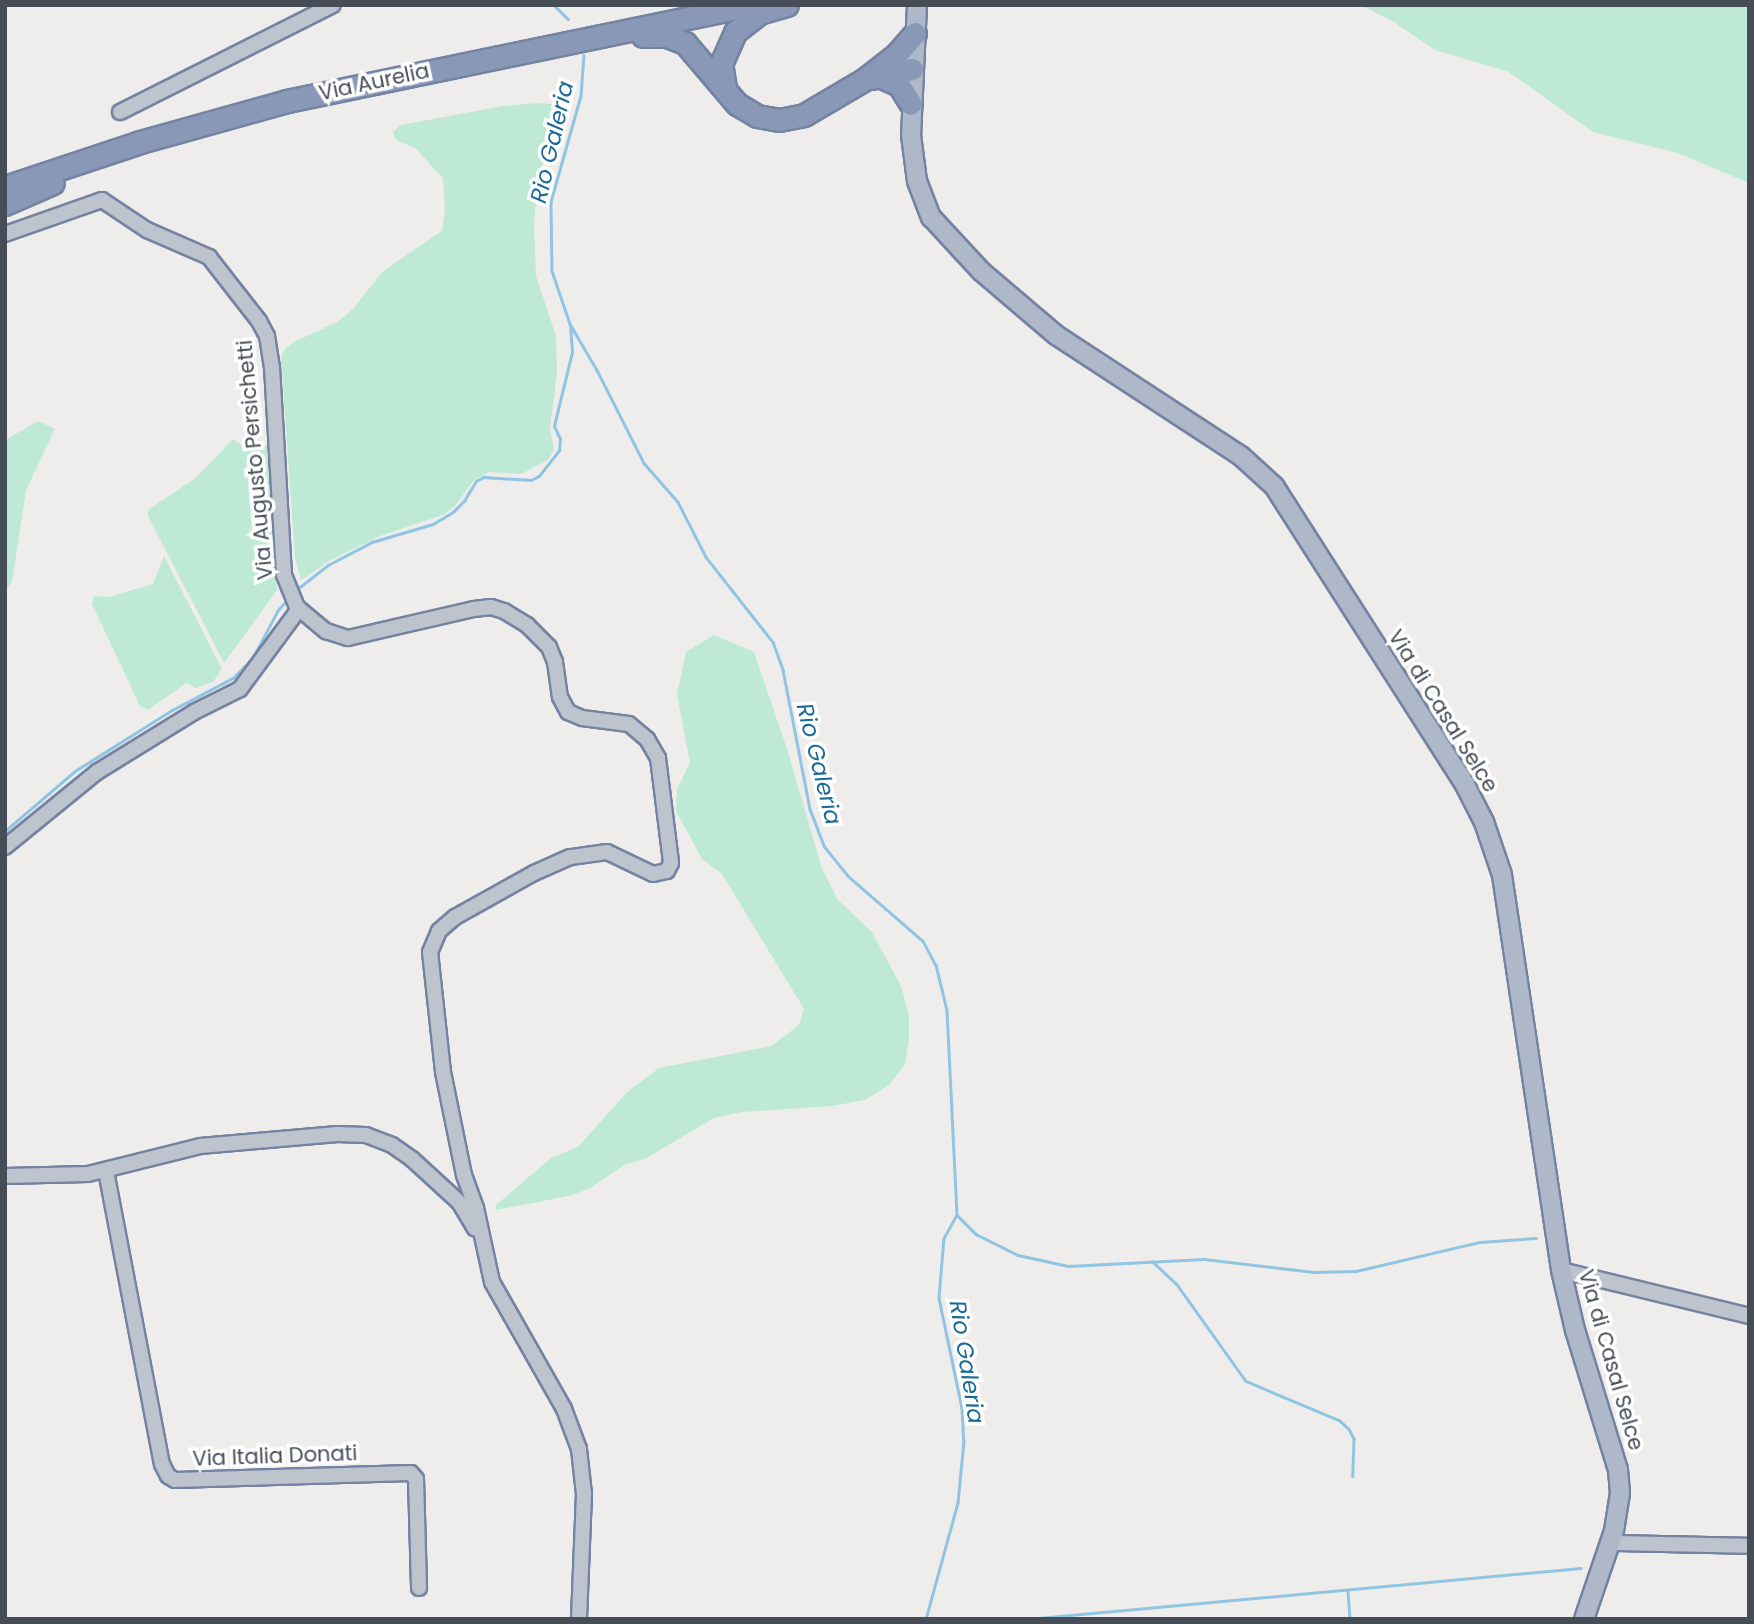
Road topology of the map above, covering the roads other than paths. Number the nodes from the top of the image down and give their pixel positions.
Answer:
1 (333, 5) edge
2 (685, 5) edge
3 (750, 5) edge
4 (787, 5) edge
5 (917, 5) edge
6 (915, 33) junction
7 (588, 38) junction
8 (525, 44) junction
9 (912, 69) junction
10 (876, 74) junction
11 (727, 93) junction
12 (911, 104) junction
13 (120, 112) dead end
14 (205, 123) junction
15 (5, 173) edge
16 (5, 187) edge
17 (5, 204) edge
18 (8, 232) edge
19 (294, 601) junction
20 (5, 847) edge
21 (106, 1171) junction
22 (5, 1176) edge
23 (482, 1235) junction
24 (1561, 1269) junction
25 (1749, 1316) edge
26 (1611, 1543) junction
27 (1749, 1546) edge
28 (419, 1588) dead end
29 (579, 1619) edge
30 (1584, 1619) edge

1 - 13 street
2 - 8 highway, Via Aurelia
3 - 7 highway, Via Aurelia
4 - 11 highway
5 - 6 main road, Via di Casal Selce
6 - 9 main road, Via di Casal Selce
6 - 10 highway
7 - 8 highway, Via Aurelia
7 - 11 highway
8 - 14 highway, Via Aurelia
8 - 15 highway, Via Aurelia
9 - 10 highway
9 - 12 main road, Via di Casal Selce
10 - 11 highway
10 - 12 highway
12 - 24 main road, Via di Casal Selce
14 - 16 highway, Via Aurelia
14 - 17 highway
18 - 19 street, Via Augusto Persichetti
19 - 20 street
19 - 23 street
21 - 22 street
21 - 23 street
21 - 28 street, Via Italia Donati
23 - 29 street
24 - 25 street
24 - 26 main road, Via di Casal Selce
26 - 27 street
26 - 30 main road, Via di Casal Selce

